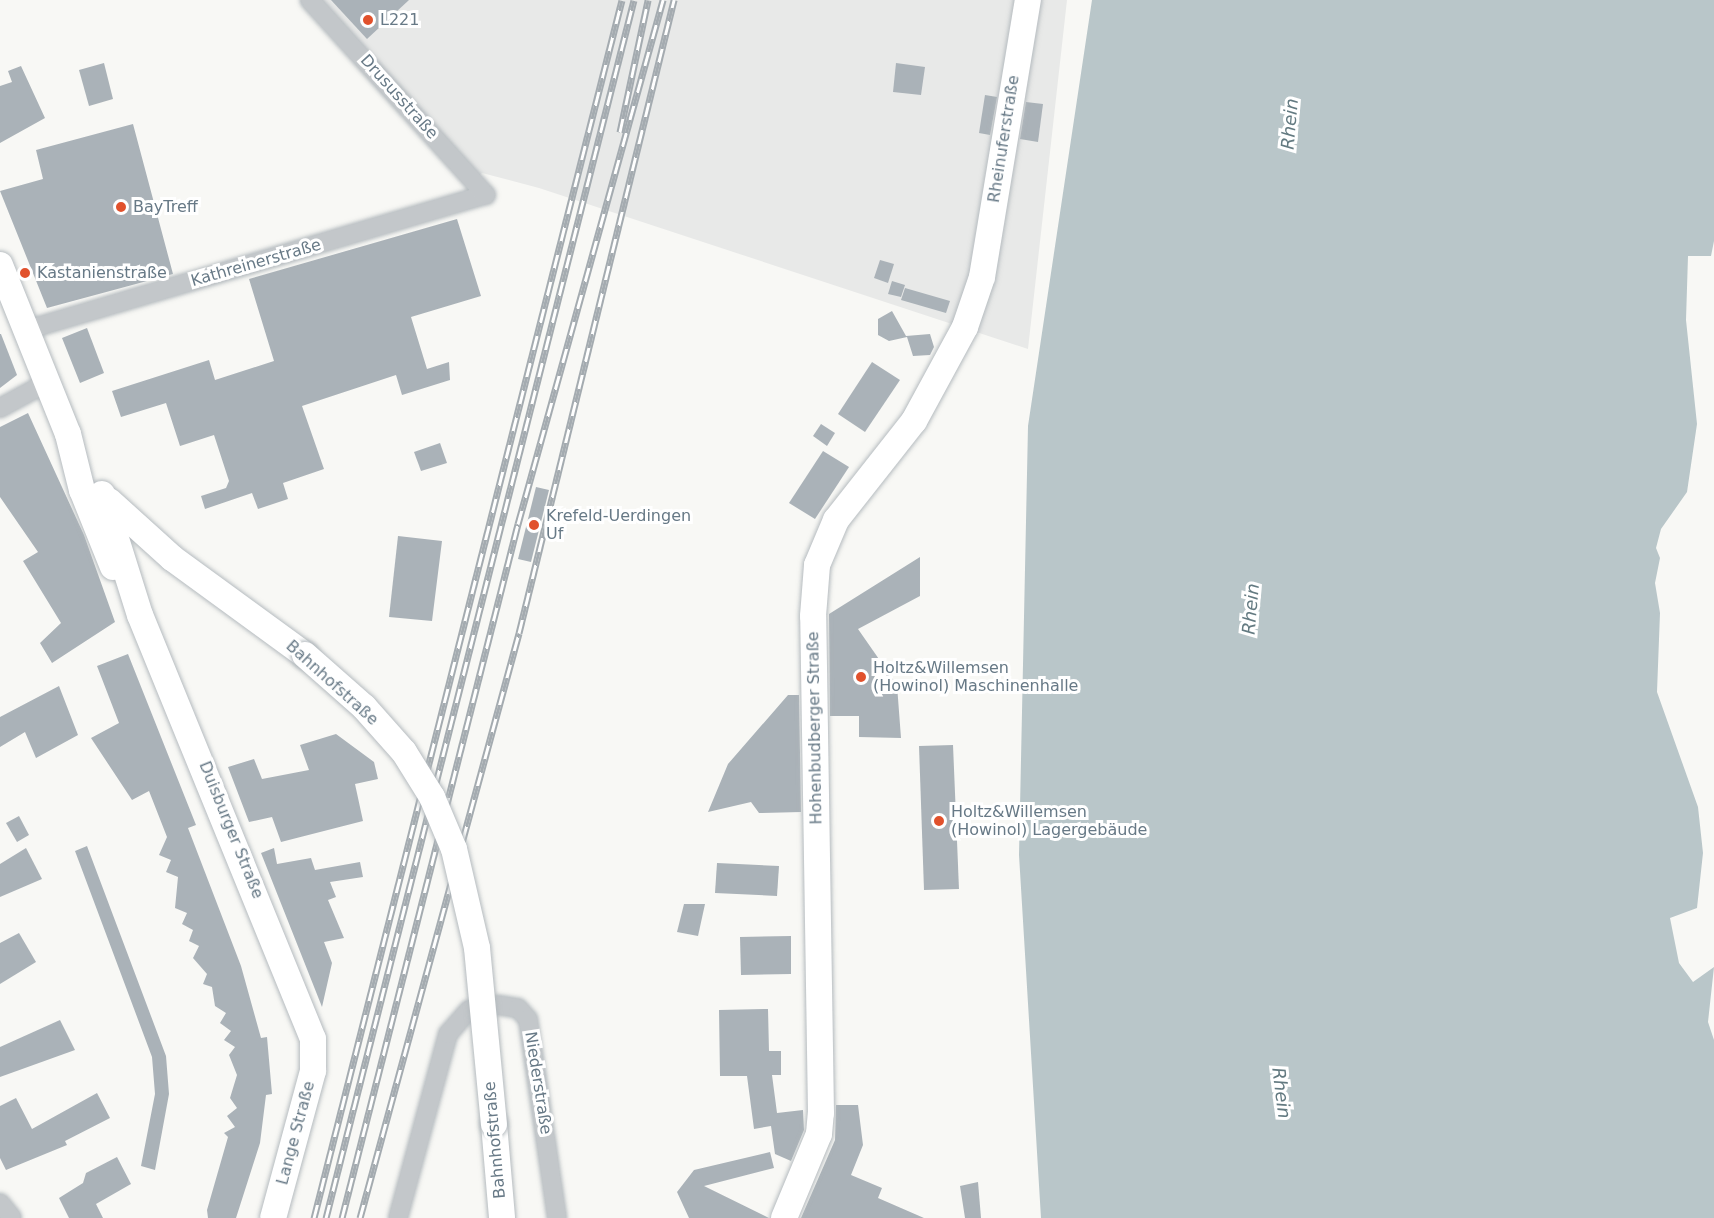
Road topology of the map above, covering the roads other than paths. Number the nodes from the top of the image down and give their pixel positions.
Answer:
1 (310, 0) edge
2 (1028, 0) edge
3 (486, 195) joint
4 (0, 265) edge
5 (982, 278) joint
6 (26, 330) junction
7 (46, 383) junction
8 (0, 408) edge
9 (68, 434) junction
10 (102, 494) junction
11 (172, 558) junction
12 (131, 584) junction
13 (140, 615) junction
14 (315, 1047) joint
15 (0, 1203) edge
16 (12, 1218) edge
17 (273, 1218) edge
18 (398, 1218) edge
19 (502, 1218) edge
20 (557, 1218) edge
21 (784, 1218) edge

1 - 3 street, Drususstraße
2 - 5 street, Rheinuferstraße
3 - 6 street, Kathreinerstraße
4 - 6 street, Duisburger Straße
5 - 21 street, Hohenbudberger Straße
6 - 7 street, Duisburger Straße
7 - 8 street
7 - 9 street, Duisburger Straße
9 - 10 street, Bahnhofstraße
9 - 13 street, Duisburger Straße
10 - 11 street, Bahnhofstraße
10 - 12 street, Duisburger Straße
11 - 12 street
11 - 19 street, Bahnhofstraße, bridge
12 - 13 street, Duisburger Straße
13 - 14 street, Duisburger Straße
14 - 17 street, Lange Straße
15 - 16 street
18 - 20 street, Niederstraße

